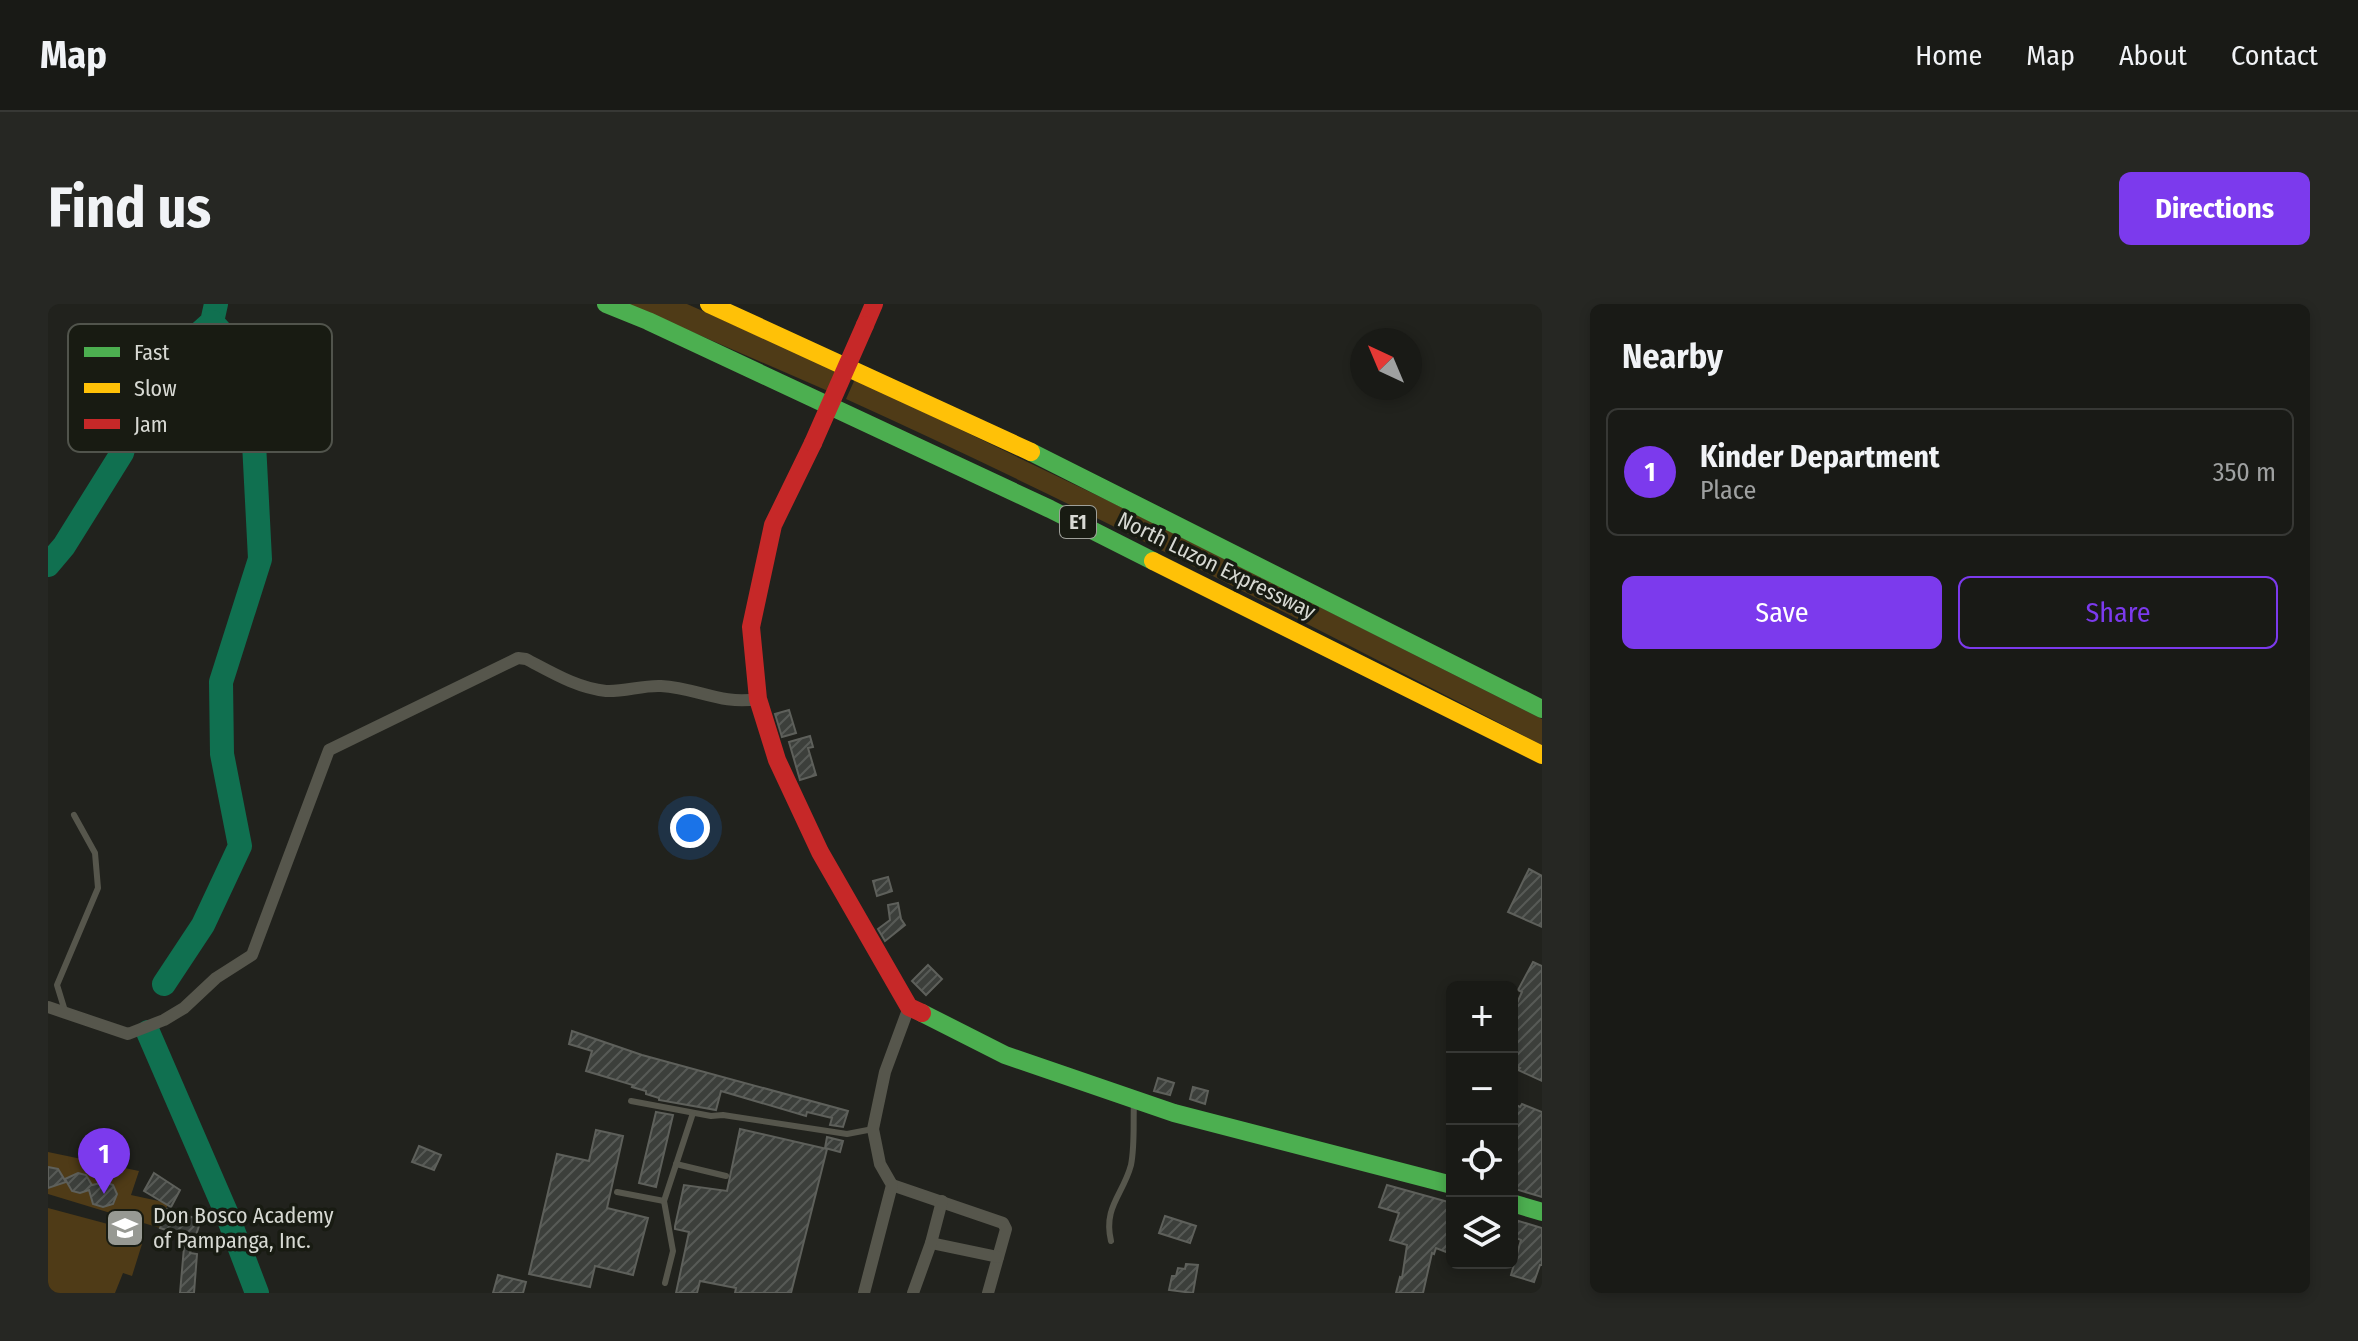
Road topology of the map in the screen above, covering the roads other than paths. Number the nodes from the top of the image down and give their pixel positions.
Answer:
1 (606, 304) edge
2 (709, 304) edge
3 (874, 304) edge
4 (758, 699) junction
5 (1542, 709) edge
6 (1542, 755) edge
7 (74, 815) dead end
8 (48, 1007) edge
9 (909, 1007) junction
10 (65, 1011) junction
11 (1135, 1099) junction
12 (631, 1101) dead end
13 (693, 1113) junction
14 (873, 1129) junction
15 (676, 1164) junction
16 (726, 1176) dead end
17 (1446, 1183) edge
18 (892, 1185) junction
19 (617, 1192) dead end
20 (664, 1201) junction
21 (942, 1201) junction
22 (1518, 1205) edge
23 (1542, 1212) edge
24 (1111, 1241) dead end
25 (931, 1243) junction
26 (998, 1257) junction
27 (665, 1283) dead end
28 (864, 1293) edge
29 (913, 1293) edge
30 (988, 1293) edge

1 - 6 main road, North Luzon Expressway / E1
2 - 5 main road, North Luzon Expressway / E1
3 - 4 main road, bridge
4 - 9 main road
4 - 10 street
7 - 10 lane
8 - 10 street
9 - 11 main road
9 - 14 street
11 - 17 main road
11 - 24 lane
12 - 13 lane
13 - 14 lane
13 - 15 lane
14 - 18 street
15 - 16 lane
15 - 20 lane
18 - 21 street
18 - 28 street
19 - 20 lane
20 - 27 lane
21 - 25 street
21 - 26 street
22 - 23 main road
25 - 26 street
25 - 29 street
26 - 30 street

